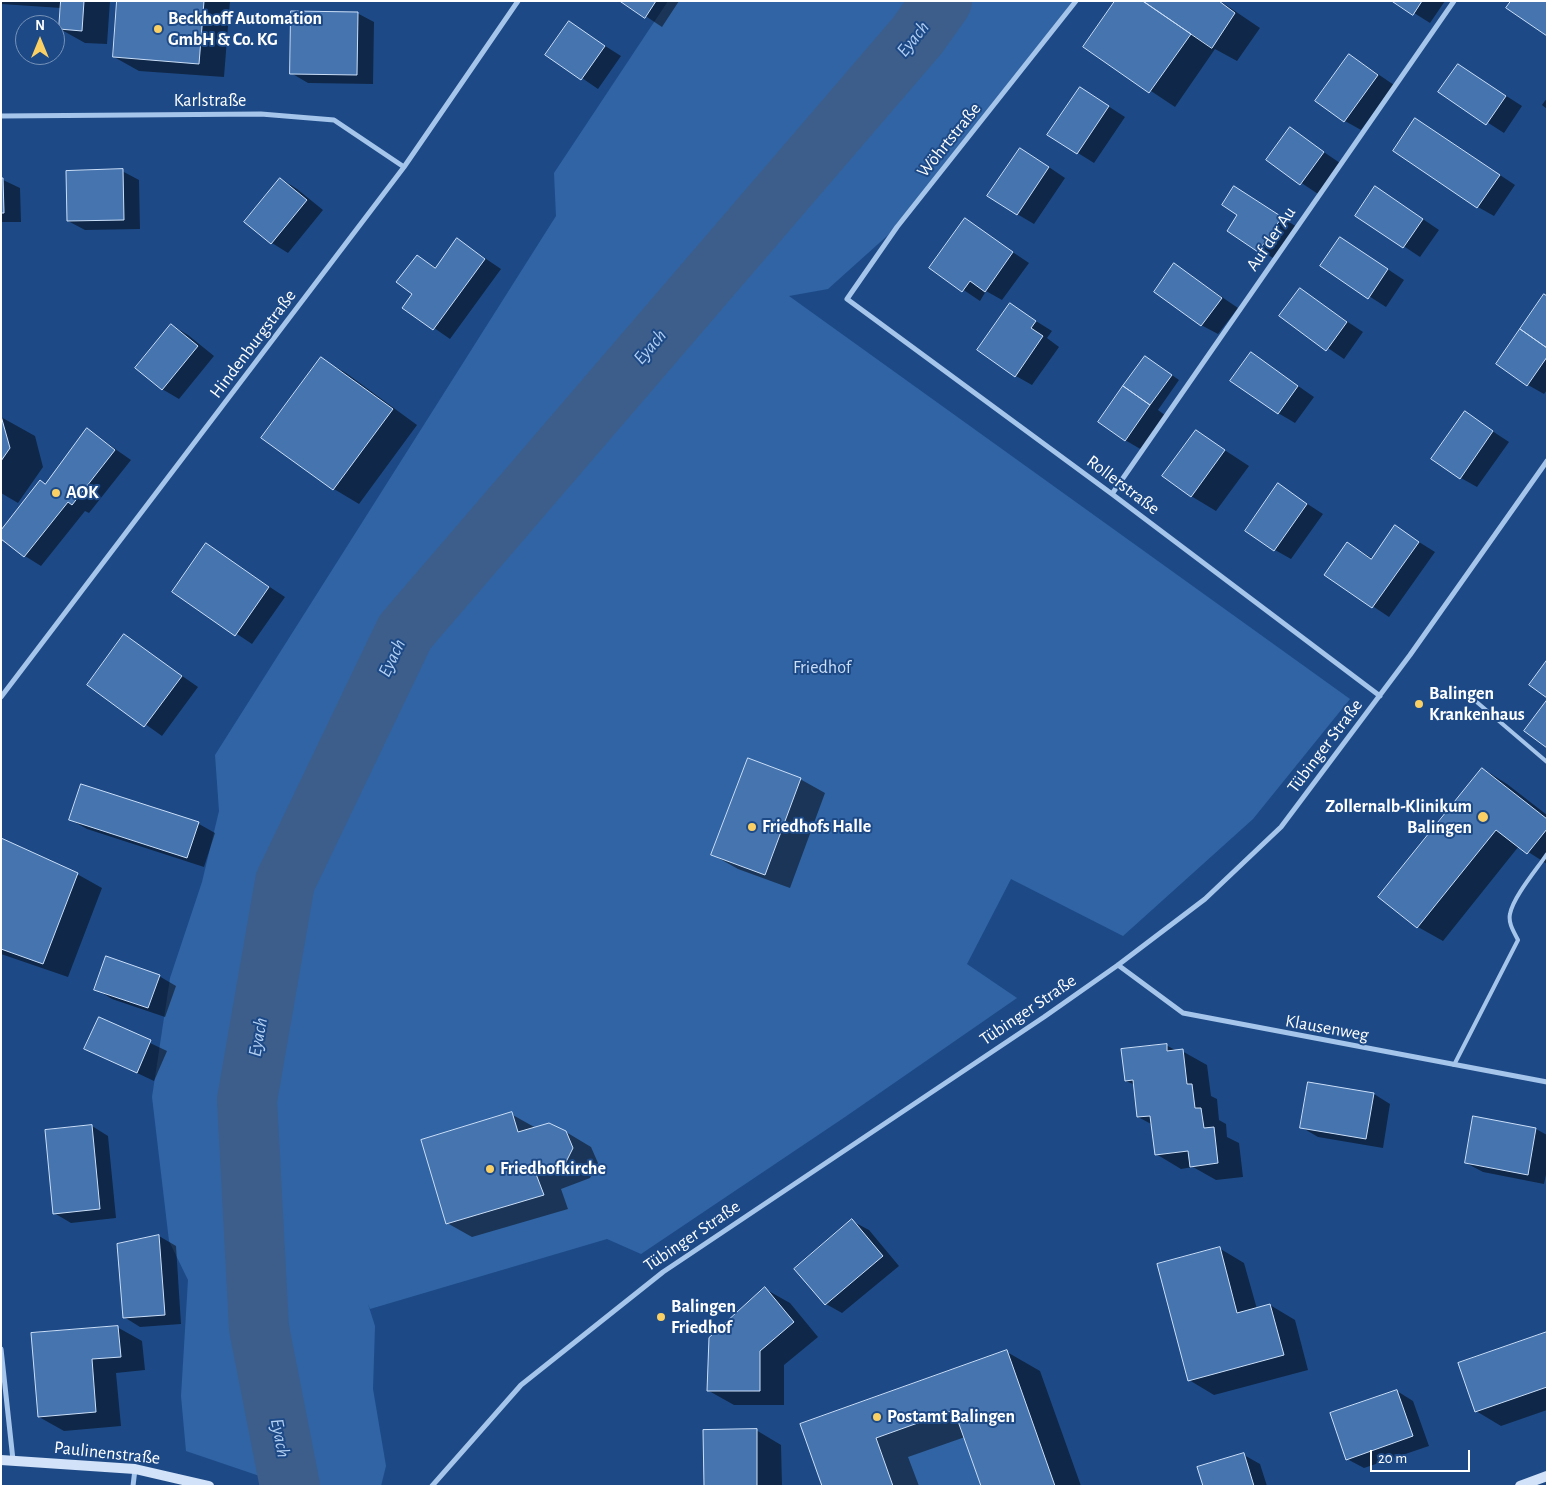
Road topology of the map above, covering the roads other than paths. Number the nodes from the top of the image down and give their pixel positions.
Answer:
1 (518, 1) edge
2 (1076, 1) edge
3 (1454, 1) edge
4 (1, 116) edge
5 (404, 167) junction
6 (848, 299) joint
7 (1547, 462) edge
8 (1112, 494) junction
9 (1380, 696) junction
10 (1, 697) edge
11 (1472, 698) dead end
12 (1547, 762) edge
13 (1547, 854) edge
14 (1118, 965) junction
15 (1454, 1065) junction
16 (1547, 1082) edge
17 (1, 1349) edge
18 (1, 1460) edge
19 (13, 1460) junction
20 (135, 1470) junction
21 (1547, 1476) edge
22 (133, 1486) edge
23 (209, 1486) edge
24 (432, 1486) edge
25 (1520, 1486) edge

1 - 5 street, Hindenburgstraße
2 - 6 street, Wöhrtstraße
3 - 8 street, Auf der Au
4 - 5 street, Karlstraße
5 - 10 street, Hindenburgstraße
6 - 8 street, Rollerstraße
7 - 9 street, Tübinger Straße
8 - 9 street, Rollerstraße
9 - 14 street, Tübinger Straße
11 - 12 lane
13 - 15 lane
14 - 15 street, Klausenweg
14 - 24 street, Tübinger Straße
15 - 16 street, Klausenweg
17 - 19 street
18 - 19 main road, Paulinenstraße
19 - 20 main road, Paulinenstraße
20 - 22 street
20 - 23 main road, Paulinenstraße
21 - 25 main road

